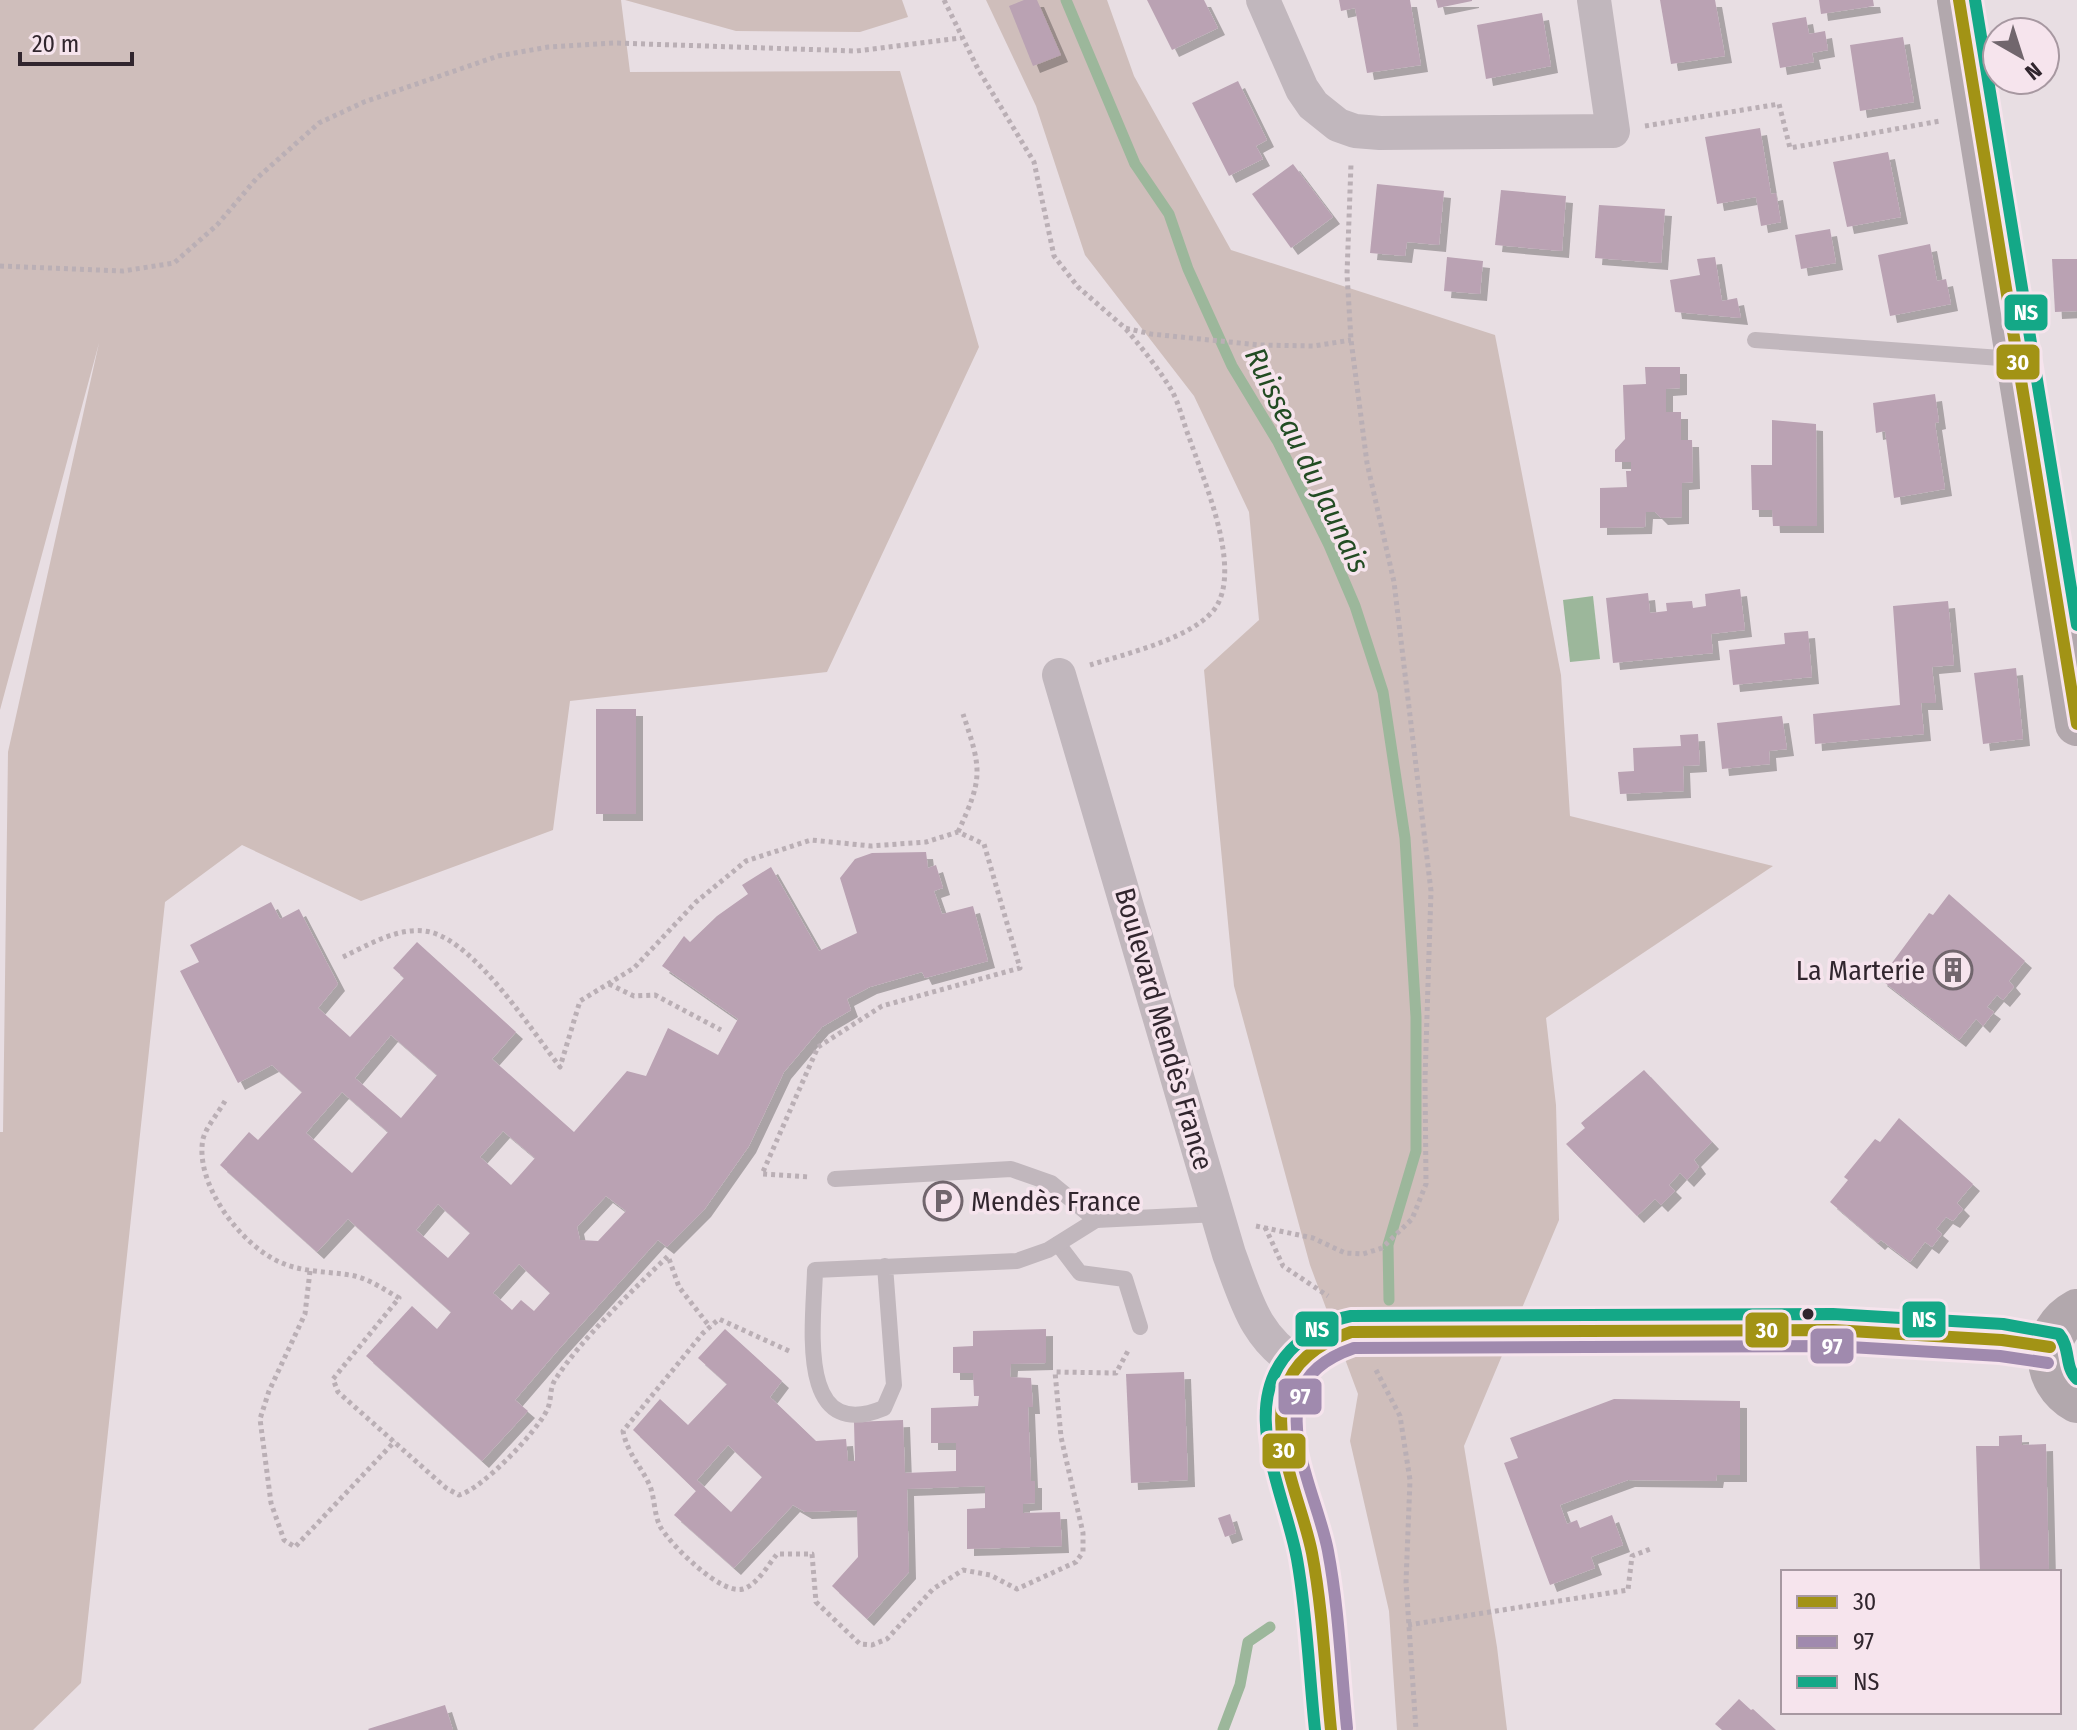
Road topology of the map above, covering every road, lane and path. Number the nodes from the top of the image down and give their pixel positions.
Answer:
1 (944, 0) edge
2 (1263, 0) edge
3 (1594, 0) edge
4 (1959, 0) edge
5 (961, 38) junction
6 (1977, 114) junction
7 (1355, 131) junction
8 (1613, 131) junction
9 (0, 266) edge
10 (1125, 328) junction
11 (1351, 340) junction
12 (1755, 340) dead end
13 (2015, 359) junction
14 (1059, 675) joint
15 (963, 714) dead end
16 (2077, 724) edge
17 (958, 832) junction
18 (343, 957) dead end
19 (609, 984) junction
20 (721, 1030) dead end
21 (225, 1101) dead end
22 (835, 1179) joint
23 (1096, 1220) junction
24 (1220, 1220) junction
25 (1265, 1227) junction
26 (1058, 1244) junction
27 (885, 1266) junction
28 (310, 1271) junction
29 (2077, 1311) edge
30 (710, 1327) junction
31 (1140, 1327) joint
32 (1363, 1332) junction
33 (2050, 1347) junction
34 (813, 1358) junction
35 (1299, 1364) junction
36 (2077, 1401) edge
37 (395, 1441) junction
38 (1653, 1548) dead end
39 (1408, 1625) junction
40 (1331, 1730) edge
41 (1416, 1730) edge

1 - 5 path
2 - 7 street
3 - 8 street
4 - 6 street
5 - 9 path
5 - 10 path
6 - 8 path
6 - 13 street
7 - 8 street
7 - 11 path
10 - 11 path
10 - 14 path
11 - 25 path
12 - 13 lane
13 - 16 street
14 - 24 street, Boulevard Mendès France
15 - 17 path
17 - 19 path
17 - 22 path
18 - 19 path
19 - 20 path
21 - 28 path
22 - 23 lane
23 - 24 lane
23 - 26 lane
24 - 25 path
24 - 35 street, Boulevard Mendès France
25 - 32 path
26 - 27 lane
26 - 31 lane
27 - 34 lane
27 - 34 lane
28 - 37 path
28 - 37 path
29 - 33 street
30 - 31 path
30 - 34 path
30 - 37 path
32 - 33 street
32 - 35 street
32 - 39 path
33 - 36 street
35 - 40 street
38 - 39 path
39 - 41 path

